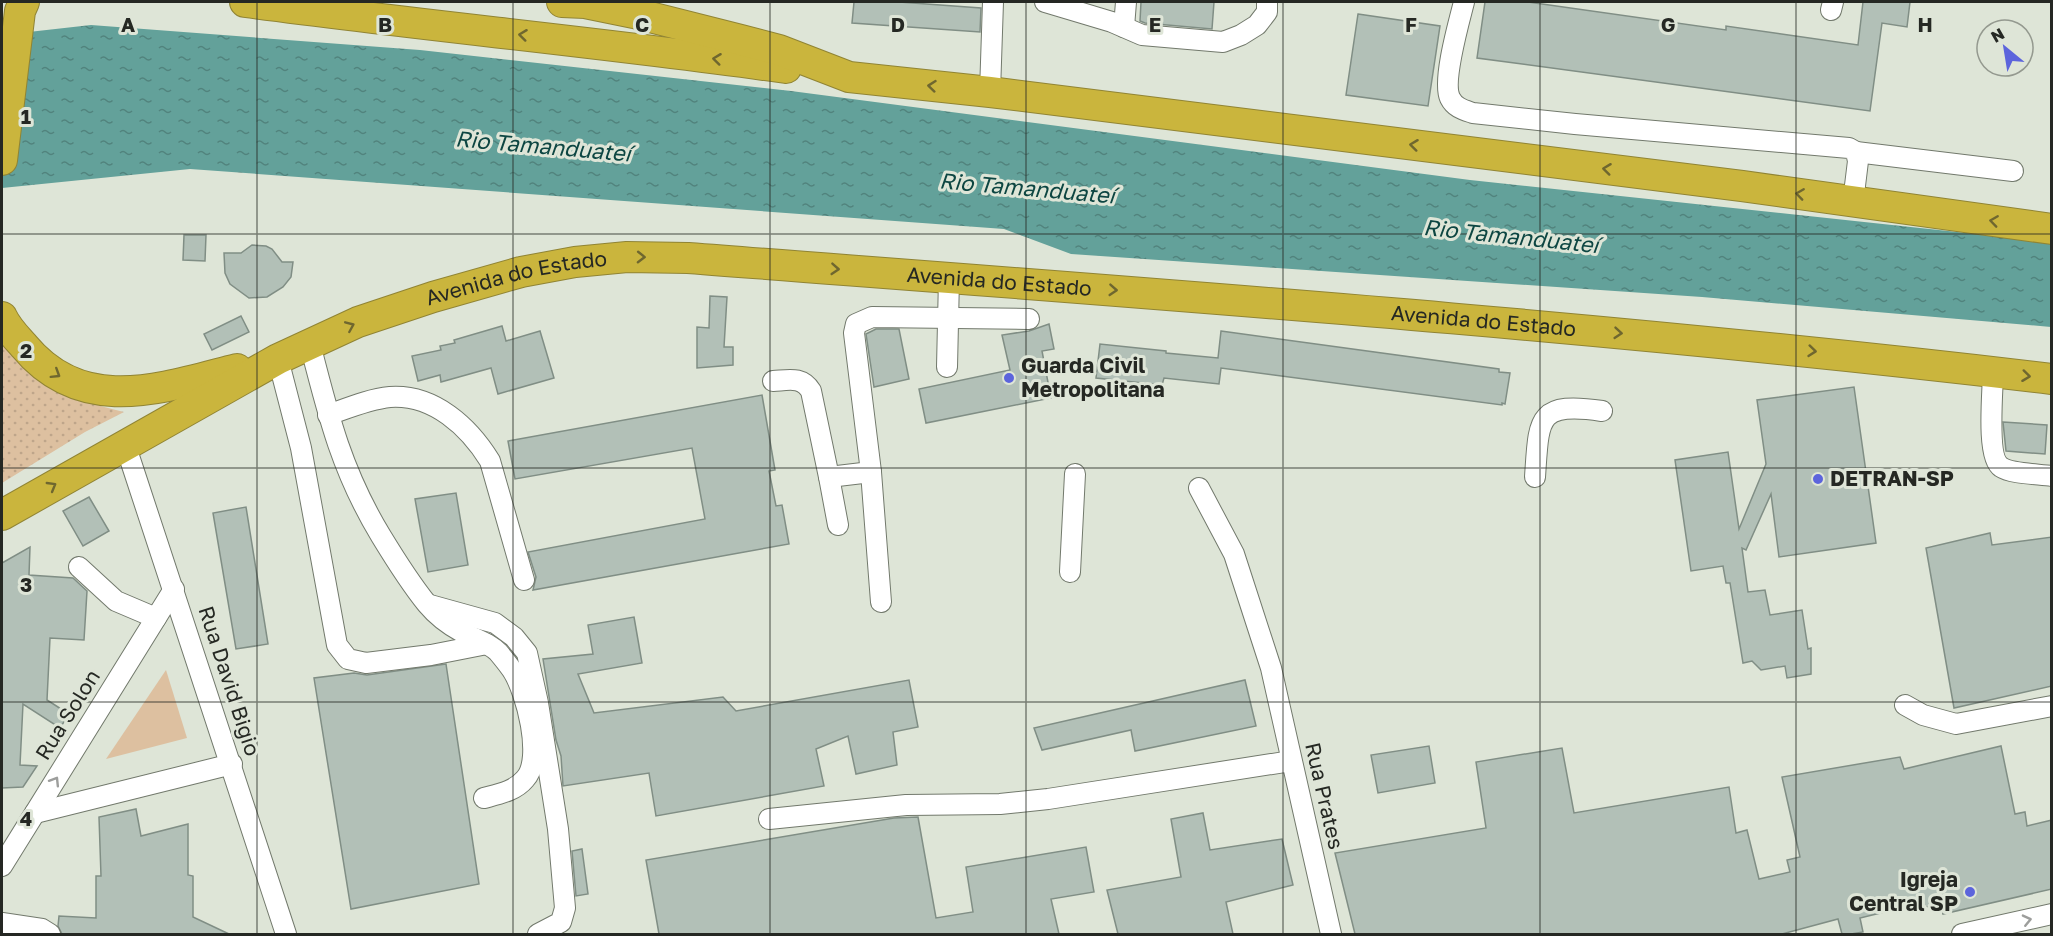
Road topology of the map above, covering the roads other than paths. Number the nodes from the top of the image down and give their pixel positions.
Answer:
1 (245, 2) edge
2 (577, 2) edge
3 (993, 2) edge
4 (1045, 2) edge
5 (1126, 2) edge
6 (1267, 2) edge
7 (1464, 2) edge
8 (22, 6) edge
9 (1124, 27) junction
10 (849, 77) junction
11 (990, 92) junction
12 (1856, 152) junction
13 (2, 160) edge
14 (2013, 171) dead end
15 (1852, 202) junction
16 (2050, 228) edge
17 (949, 278) junction
18 (949, 316) junction
19 (2, 317) edge
20 (1029, 319) dead end
21 (310, 344) junction
22 (278, 359) junction
23 (947, 367) dead end
24 (1993, 372) junction
25 (2052, 379) edge
26 (773, 381) dead end
27 (1602, 411) dead end
28 (328, 415) junction
29 (125, 444) junction
30 (871, 472) junction
31 (1075, 474) dead end
32 (2052, 476) edge
33 (829, 477) junction
34 (1534, 477) dead end
35 (1199, 488) dead end
36 (2, 515) edge
37 (838, 525) dead end
38 (79, 567) dead end
39 (1070, 572) dead end
40 (524, 580) dead end
41 (174, 589) junction
42 (881, 602) dead end
43 (427, 604) junction
44 (156, 618) junction
45 (486, 644) junction
46 (1905, 705) dead end
47 (2052, 706) edge
48 (1291, 761) junction
49 (231, 765) junction
50 (484, 798) dead end
51 (35, 813) junction
52 (769, 819) dead end
53 (2, 866) edge
54 (2052, 914) edge
55 (2, 924) edge
56 (50, 934) edge
57 (286, 934) edge
58 (538, 934) edge
59 (1331, 934) edge
60 (1962, 934) edge

10 -> 1 highway
2 - 10 highway
3 - 11 street
4 - 9 street
5 - 9 street
6 - 9 street
7 - 12 street
8 - 13 highway
11 -> 10 highway
15 -> 11 highway
12 - 14 street
12 - 15 street
16 -> 15 highway
17 - 18 street
21 -> 17 highway, Avenida do Estado
17 -> 24 highway, Avenida do Estado
18 - 20 street
18 - 23 street
18 - 30 street
19 -> 22 highway
21 - 22 highway, Avenida do Estado
21 - 28 street
22 - 29 highway, Avenida do Estado
22 - 45 street
24 -> 25 highway, Avenida do Estado
24 - 32 street
26 - 33 street
27 - 34 street
28 - 40 street
28 - 43 street
36 -> 29 highway, Avenida do Estado
29 - 41 street, Rua David Bigio
30 - 33 street
30 - 42 street
31 - 39 street
33 - 37 street
35 - 48 street, Rua Prates
38 - 44 street
41 - 44 street, Rua Solon
41 - 49 street, Rua David Bigio
43 - 45 street
43 - 58 street
51 -> 44 street, Rua Solon
45 - 50 street
46 - 47 street
48 - 52 street
48 - 59 street, Rua Prates
49 - 51 street
49 - 57 street, Rua David Bigio
51 - 53 street, Rua Solon
60 -> 54 street
55 - 56 street

